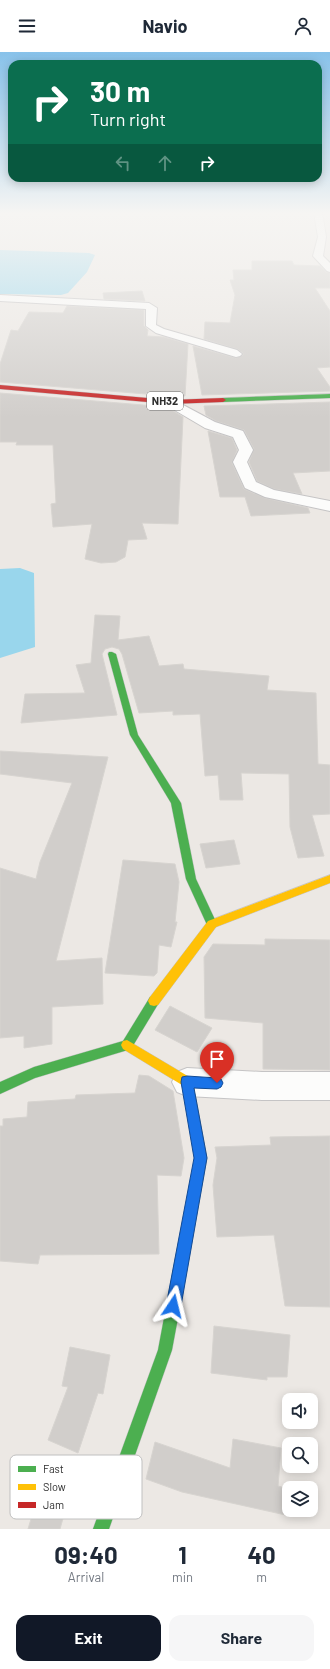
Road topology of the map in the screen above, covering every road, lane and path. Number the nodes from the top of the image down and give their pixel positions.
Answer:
1 (0, 298) edge
2 (236, 354) dead end
3 (0, 387) edge
4 (330, 396) edge
5 (170, 402) junction
6 (330, 506) edge
7 (112, 654) dead end
8 (330, 879) edge
9 (212, 924) junction
10 (127, 1045) junction
11 (187, 1082) junction
12 (330, 1086) edge
13 (0, 1088) edge
14 (127, 1455) edge
15 (105, 1519) edge
16 (101, 1529) edge

1 - 2 street
3 - 5 street, NH32
4 - 5 street, NH32
5 - 6 street
7 - 9 street
8 - 9 street
9 - 10 street
10 - 11 street
10 - 13 street
11 - 12 street
11 - 14 street
15 - 16 street

